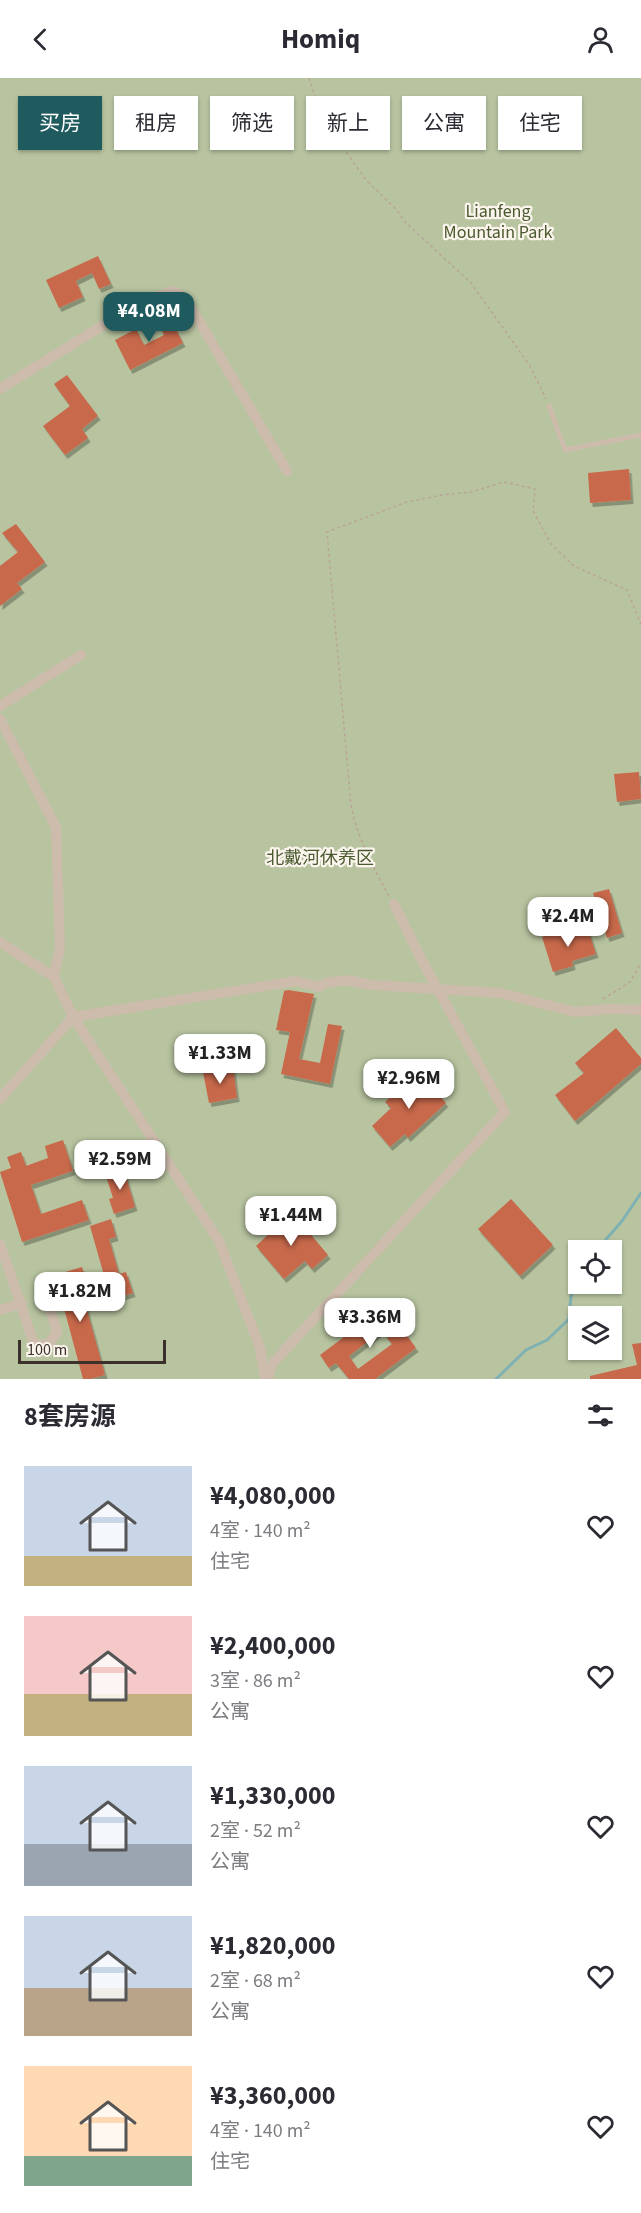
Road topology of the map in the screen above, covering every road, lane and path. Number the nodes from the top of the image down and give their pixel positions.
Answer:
1 (309, 78) edge
2 (0, 389) edge
3 (549, 406) joint
4 (641, 435) edge
5 (286, 471) dead end
6 (641, 624) edge
7 (81, 655) dead end
8 (0, 706) edge
9 (0, 719) edge
10 (394, 904) joint
11 (0, 942) edge
12 (641, 963) edge
13 (54, 977) junction
14 (438, 989) junction
15 (595, 1004) dead end
16 (641, 1010) edge
17 (73, 1017) junction
18 (0, 1099) edge
19 (0, 1244) edge
20 (47, 1299) dead end
21 (22, 1303) junction
22 (0, 1310) edge
23 (266, 1379) edge

1 - 3 path
2 - 5 street
3 - 4 lane
6 - 10 path
7 - 8 street
9 - 13 street
10 - 14 street
11 - 13 street
12 - 15 path
13 - 17 street
14 - 16 street
14 - 17 street
14 - 23 street
17 - 18 street
17 - 23 street
19 - 21 street
20 - 21 street
21 - 22 street

